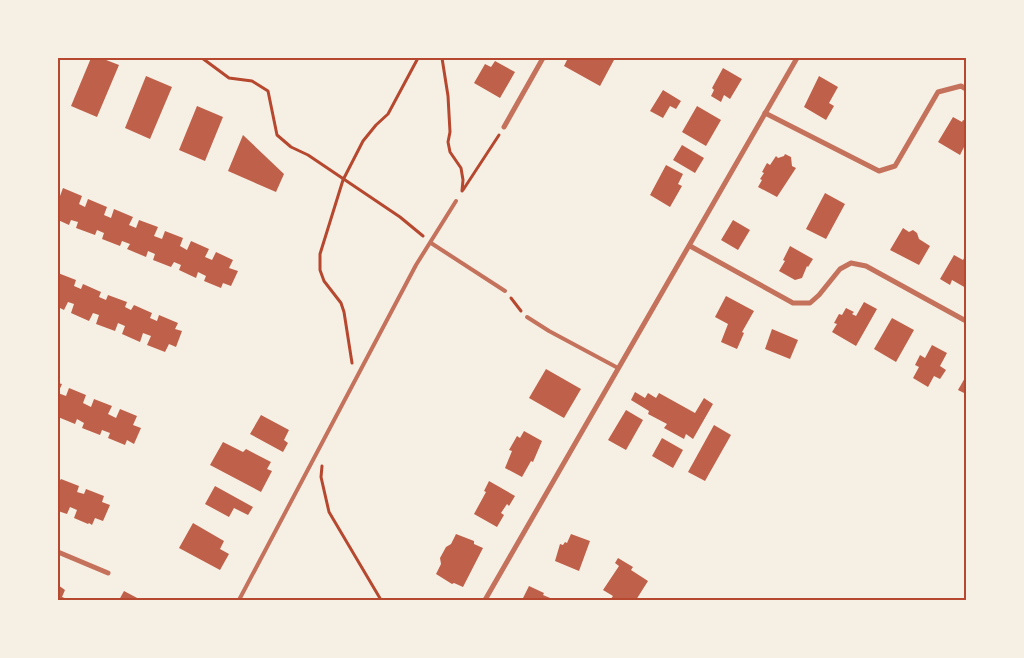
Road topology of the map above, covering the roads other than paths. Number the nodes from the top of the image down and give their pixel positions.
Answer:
1 (543, 58) edge
2 (797, 58) edge
3 (966, 89) edge
4 (765, 113) junction
5 (504, 127) road end
6 (456, 201) road end
7 (431, 243) junction
8 (690, 246) junction
9 (505, 291) road end
10 (527, 316) road end
11 (966, 321) edge
12 (618, 368) junction
13 (58, 552) edge
14 (108, 574) dead end
15 (239, 600) edge
16 (485, 600) edge

1 - 5 street
2 - 4 street
3 - 4 street
4 - 8 street
6 - 7 lane
7 - 9 lane
7 - 15 lane
8 - 11 street
8 - 12 street
10 - 12 lane
12 - 16 street
13 - 14 street

